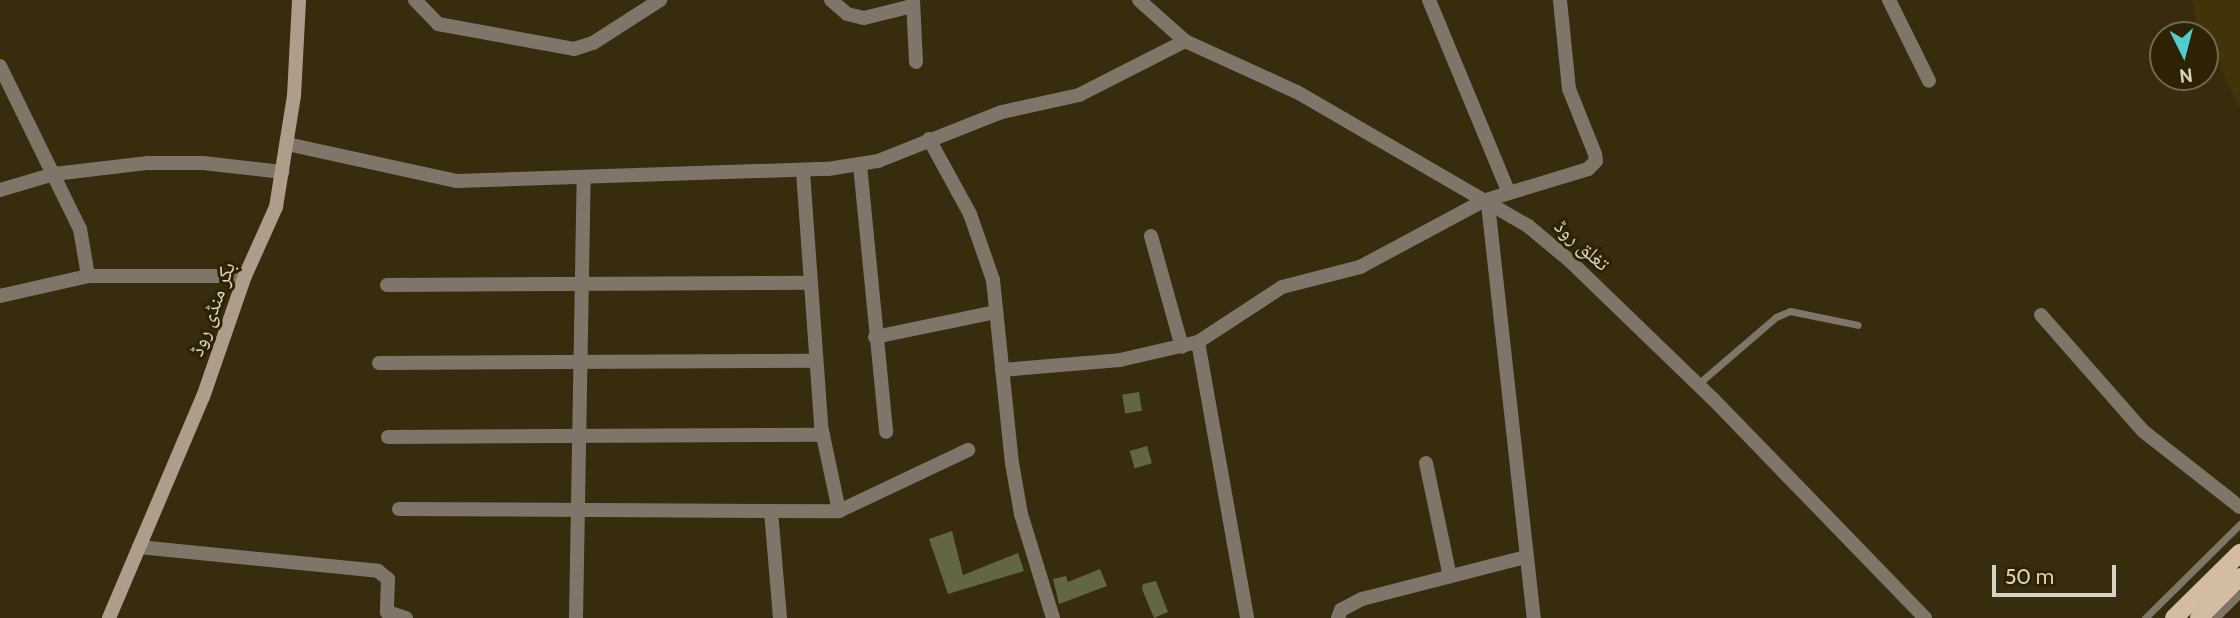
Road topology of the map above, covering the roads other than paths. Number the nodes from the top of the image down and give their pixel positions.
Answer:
1 (299, 0) edge
2 (415, 0) edge
3 (660, 0) edge
4 (831, 0) edge
5 (1139, 0) edge
6 (1429, 0) edge
7 (1560, 0) edge
8 (1889, 0) edge
9 (912, 3) edge
10 (1185, 41) junction
11 (916, 62) dead end
12 (0, 66) edge
13 (1929, 81) dead end
14 (929, 139) junction
15 (287, 144) junction
16 (860, 165) junction
17 (282, 172) junction
18 (803, 172) junction
19 (54, 174) junction
20 (584, 178) junction
21 (0, 190) edge
22 (1509, 192) junction
23 (1485, 203) junction
24 (1150, 236) dead end
25 (88, 276) junction
26 (245, 276) junction
27 (810, 283) junction
28 (582, 284) junction
29 (387, 285) dead end
30 (0, 296) edge
31 (996, 312) junction
32 (2041, 315) dead end
33 (1858, 325) dead end
34 (875, 337) junction
35 (1198, 342) junction
36 (1182, 347) junction
37 (816, 361) junction
38 (580, 362) junction
39 (379, 363) dead end
40 (1002, 370) junction
41 (1698, 384) junction
42 (886, 432) dead end
43 (822, 435) junction
44 (579, 436) junction
45 (388, 437) dead end
46 (968, 450) dead end
47 (1426, 463) dead end
48 (2240, 507) edge
49 (399, 509) dead end
50 (578, 510) junction
51 (771, 511) junction
52 (839, 511) junction
53 (2240, 524) edge
54 (139, 547) junction
55 (2240, 553) edge
56 (1525, 557) junction
57 (1450, 577) junction
58 (2240, 577) edge
59 (2240, 594) edge
60 (109, 618) edge
61 (406, 618) edge
62 (576, 618) edge
63 (780, 618) edge
64 (1053, 618) edge
65 (1247, 618) edge
66 (1338, 618) edge
67 (1534, 618) edge
68 (1925, 618) edge
69 (2145, 618) edge
70 (2174, 618) edge
71 (2199, 618) edge
72 (2216, 618) edge

1 - 15 main road, بکر منڈی روڈ
2 - 3 street
4 - 9 street
5 - 10 street, تغلق روڈ
6 - 22 street
7 - 22 street
8 - 13 street
9 - 11 street
10 - 14 street
10 - 23 street, تغلق روڈ
12 - 19 street
14 - 16 street
14 - 31 street
15 - 17 main road, بکر منڈی روڈ
15 - 20 street
16 - 18 street
16 - 34 street
17 - 19 street
17 - 26 main road, بکر منڈی روڈ
18 - 20 street
18 - 27 street
19 - 21 street
19 - 25 street
20 - 28 street
22 - 23 street
23 - 35 street
23 - 41 street, تغلق روڈ
23 - 56 street
24 - 36 street
25 - 26 street
25 - 30 street
26 - 54 main road, بکر منڈی روڈ
27 - 28 street
27 - 37 street
28 - 29 street
28 - 38 street
31 - 34 street
31 - 40 street
32 - 48 street
33 - 41 lane
34 - 42 street
35 - 36 street
35 - 65 street
36 - 40 street
37 - 38 street
37 - 43 street
38 - 39 street
38 - 44 street
40 - 64 street
41 - 68 street, تغلق روڈ
43 - 44 street
43 - 52 street
44 - 45 street
44 - 50 street
46 - 52 street
47 - 57 street
49 - 50 street
50 - 51 street
50 - 62 street
51 - 52 street
51 - 63 street
53 - 69 lane
54 - 60 main road, بکر منڈی روڈ
54 - 61 street
55 - 70 main road
56 - 57 street
56 - 67 street
57 - 66 street
58 - 71 main road
59 - 72 lane

